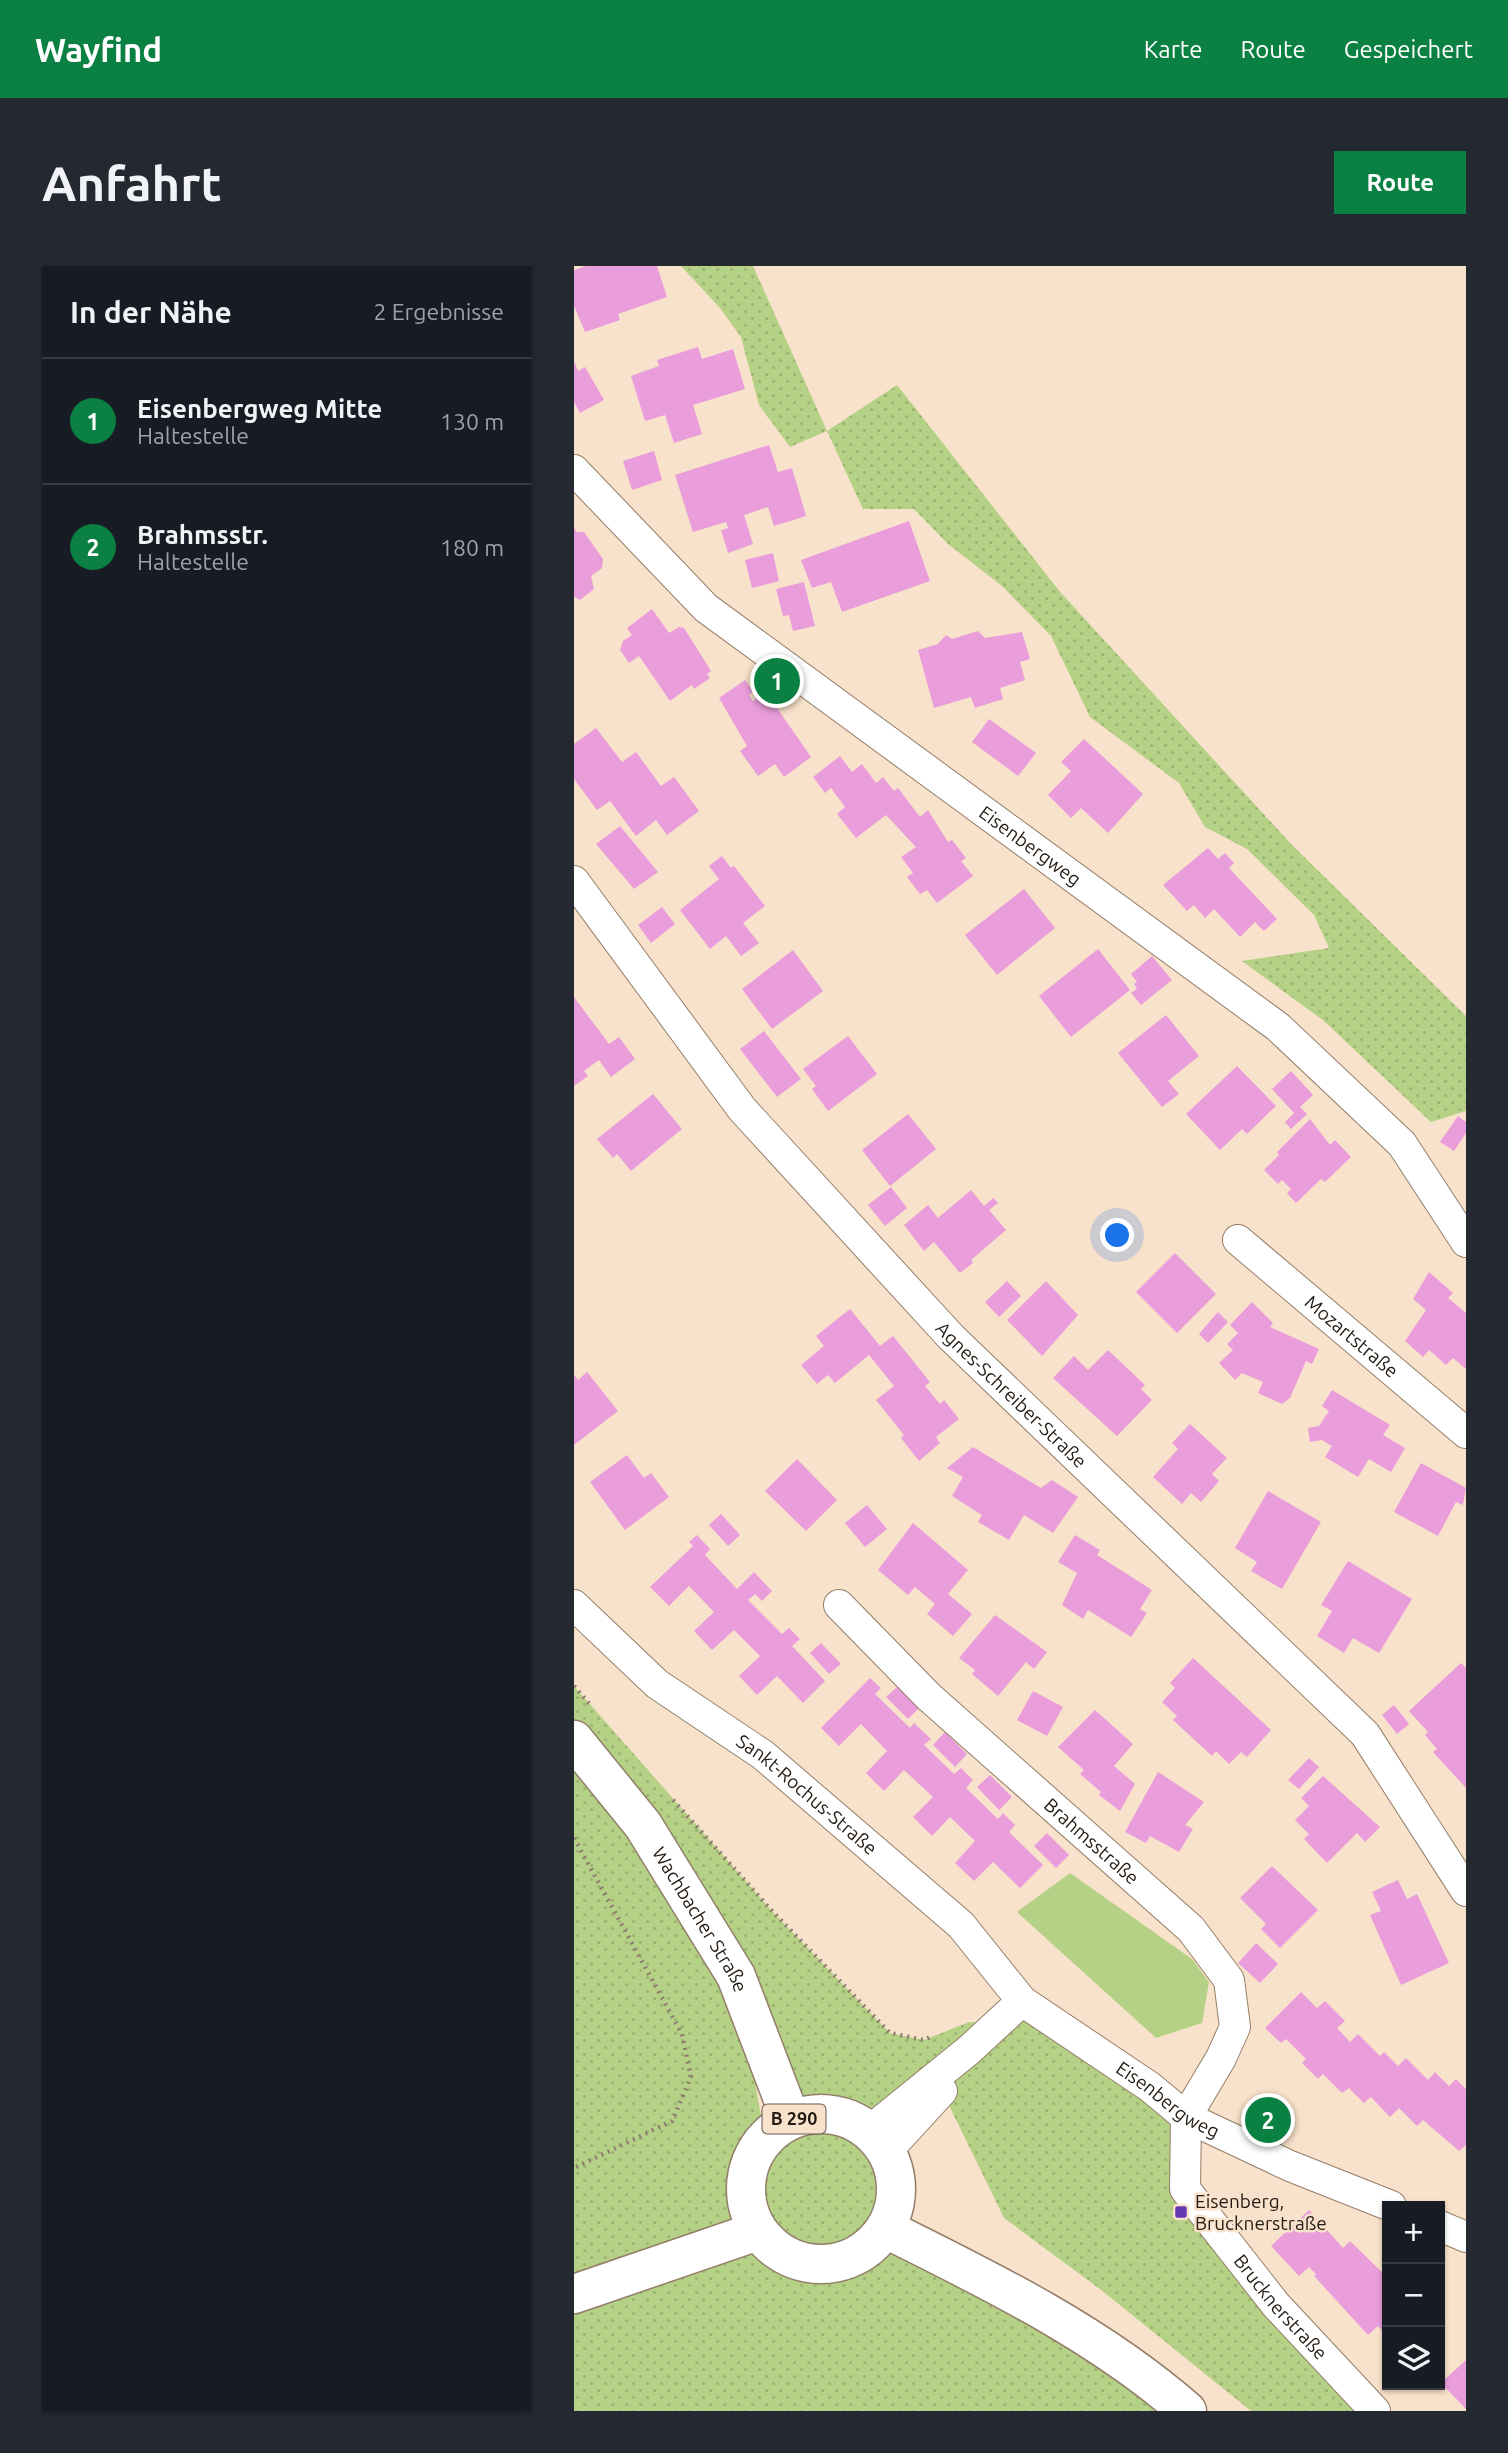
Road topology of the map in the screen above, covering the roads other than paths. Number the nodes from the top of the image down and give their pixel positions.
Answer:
1 (574, 470) edge
2 (574, 881) edge
3 (1238, 1240) dead end
4 (1466, 1242) edge
5 (1466, 1433) edge
6 (574, 1605) edge
7 (838, 1605) dead end
8 (585, 1726) edge
9 (1466, 1891) edge
10 (1022, 2001) junction
11 (1186, 2117) junction
12 (791, 2120) junction
13 (877, 2141) junction
14 (1382, 2202) edge
15 (1445, 2228) edge
16 (886, 2229) junction
17 (758, 2231) junction
18 (1466, 2236) edge
19 (574, 2294) edge
20 (1187, 2411) edge
21 (1375, 2411) edge

1 - 4 street, Eisenbergweg
2 - 9 street, Agnes-Schreiber-Straße
3 - 5 street, Mozartstraße
6 - 10 street, Sankt-Rochus-Straße
7 - 11 street, Brahmsstraße
8 - 12 main road, Wachbacher Straße
10 - 11 street, Eisenbergweg
10 - 13 street
11 - 14 street, Eisenbergweg
11 - 21 street, Brucknerstraße
12 - 13 main road, B 290
12 - 17 main road, B 290
13 - 16 main road
15 - 18 street
16 - 17 main road
16 - 20 main road
17 - 19 main road

